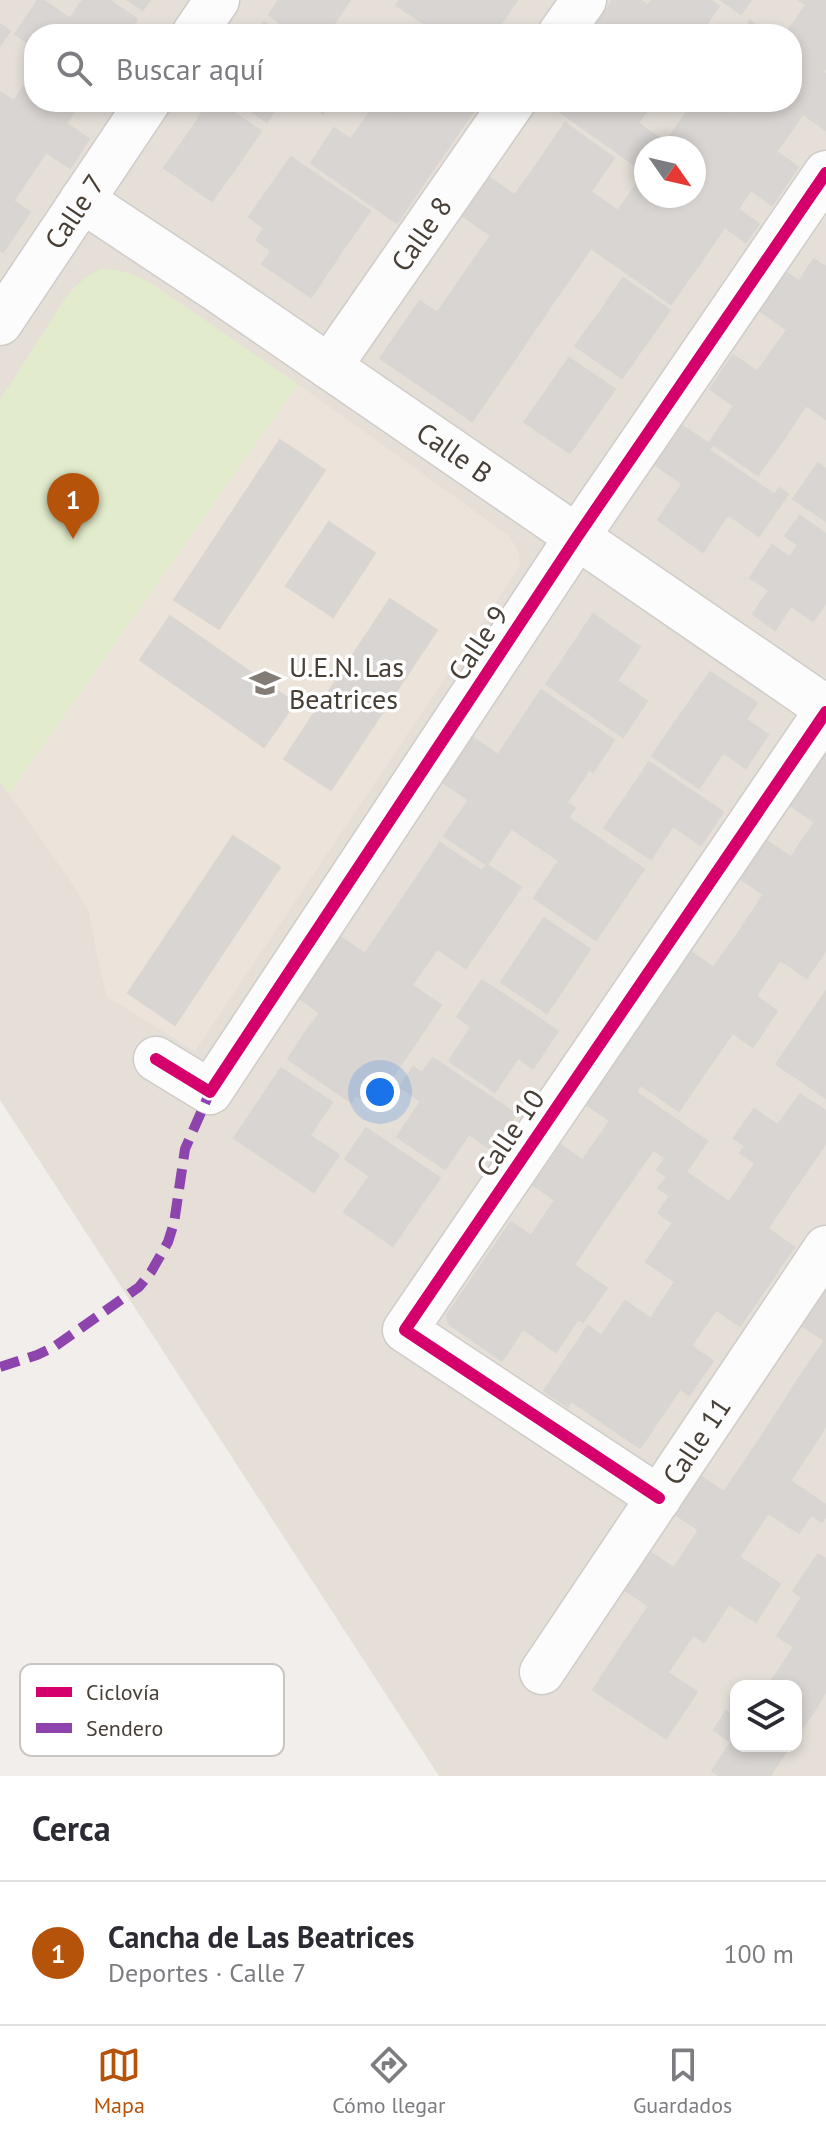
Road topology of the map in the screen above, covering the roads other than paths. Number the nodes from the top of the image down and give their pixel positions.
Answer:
1 (217, 0) edge
2 (584, 0) edge
3 (201, 24) edge
4 (567, 24) edge
5 (141, 112) edge
6 (506, 112) edge
7 (826, 173) edge
8 (82, 200) junction
9 (0, 323) edge
10 (329, 367) junction
11 (577, 537) junction
12 (826, 710) edge
13 (156, 1059) dead end
14 (826, 1248) edge
15 (659, 1498) junction
16 (542, 1672) dead end

1 - 3 street
2 - 4 street
5 - 8 street, Calle 7
6 - 10 street, Calle 8
7 - 11 street, Calle 9
8 - 9 street, Calle 7
8 - 10 street, Calle B
10 - 11 street, Calle B
11 - 12 street, Calle B
11 - 13 street, Calle 9
12 - 15 street, Calle 10
14 - 15 street, Calle 11
15 - 16 street, Calle 11

